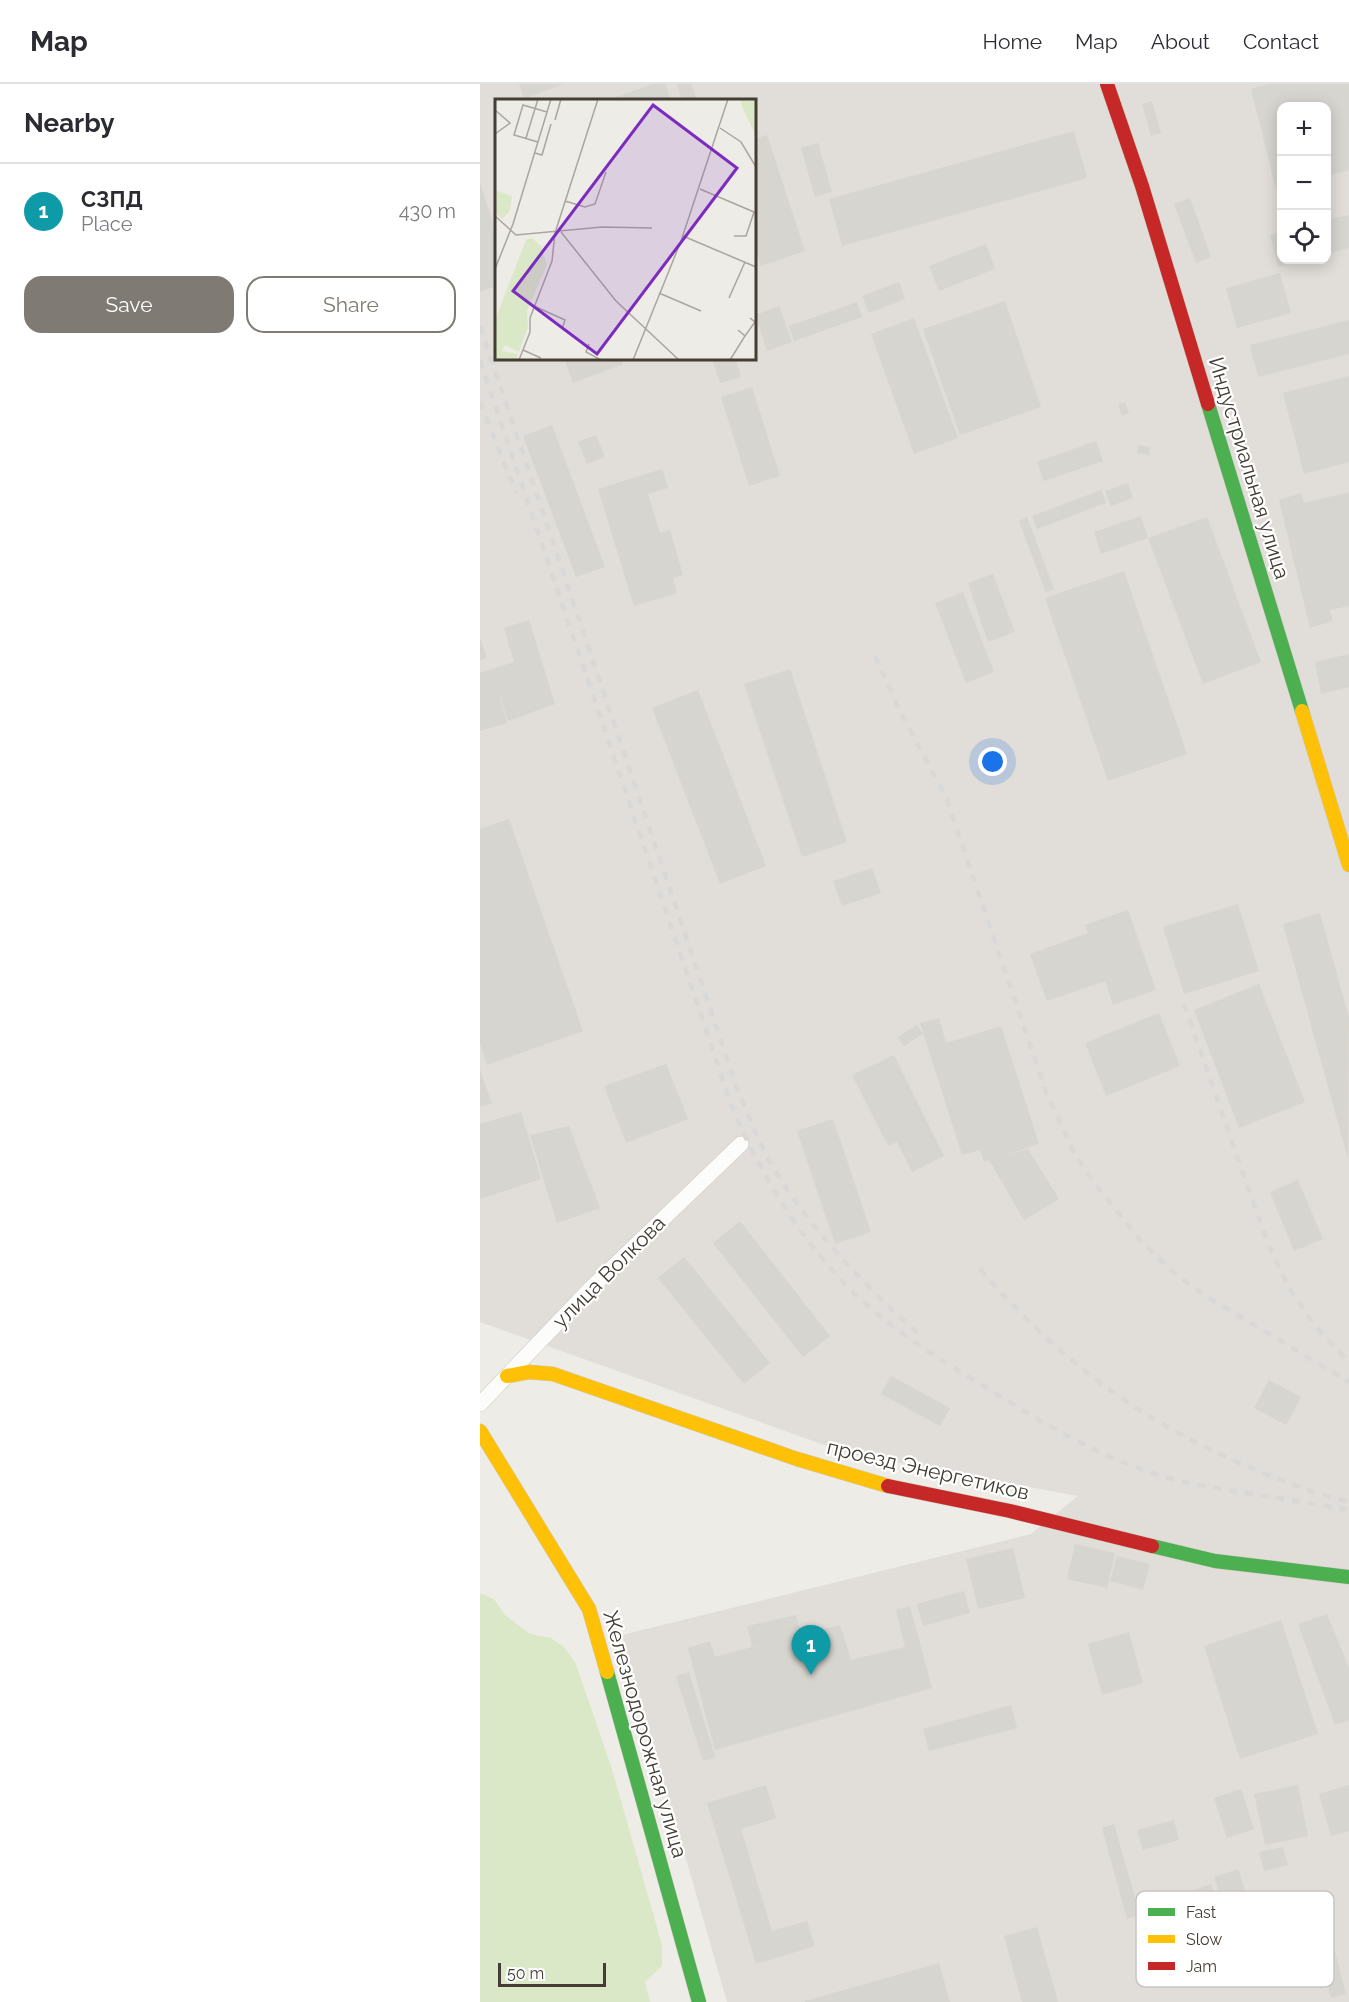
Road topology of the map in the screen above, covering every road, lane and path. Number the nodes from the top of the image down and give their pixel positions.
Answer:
1 (1107, 84) edge
2 (1349, 865) edge
3 (741, 1144) dead end
4 (507, 1377) junction
5 (480, 1404) edge
6 (480, 1431) edge
7 (1349, 1577) edge
8 (699, 2002) edge

1 - 2 street, Индустриальная улица
3 - 4 street, улица Волкова
4 - 5 street, улица Волкова
4 - 7 street, проезд Энергетиков
6 - 8 street, Железнодорожная улица

